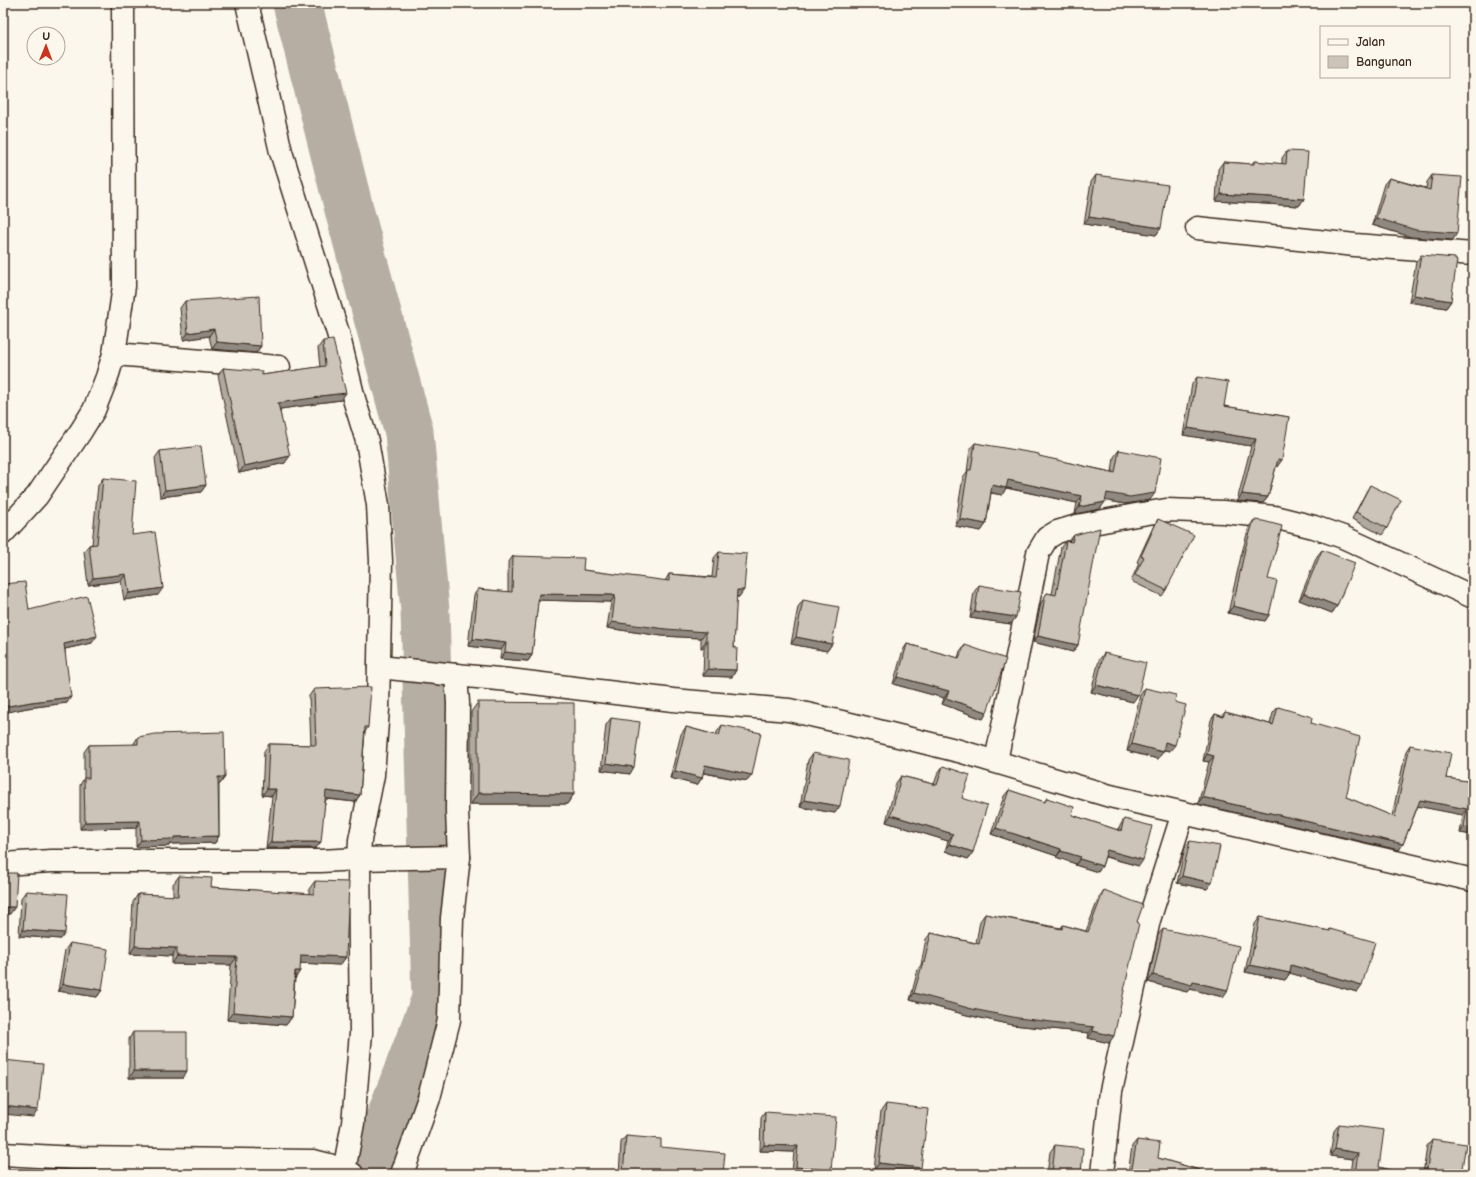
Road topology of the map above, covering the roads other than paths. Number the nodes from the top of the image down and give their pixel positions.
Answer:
1 (123, 3) edge
2 (247, 3) edge
3 (1196, 228) dead end
4 (1473, 254) edge
5 (114, 354) junction
6 (279, 367) dead end
7 (3, 533) edge
8 (1473, 597) edge
9 (383, 667) junction
10 (456, 675) junction
11 (996, 761) junction
12 (1183, 813) junction
13 (452, 857) junction
14 (359, 858) junction
15 (3, 864) edge
16 (1473, 880) edge
17 (3, 1154) edge
18 (346, 1173) edge
19 (402, 1174) edge
20 (1102, 1174) edge

1 - 5 street
2 - 9 street
3 - 4 street
5 - 6 street
5 - 7 street
8 - 11 street
9 - 10 street
9 - 14 street
10 - 11 street
10 - 13 street
11 - 12 street
12 - 16 street
12 - 20 street
13 - 14 street
13 - 19 street
14 - 15 street
14 - 18 street
17 - 18 street

